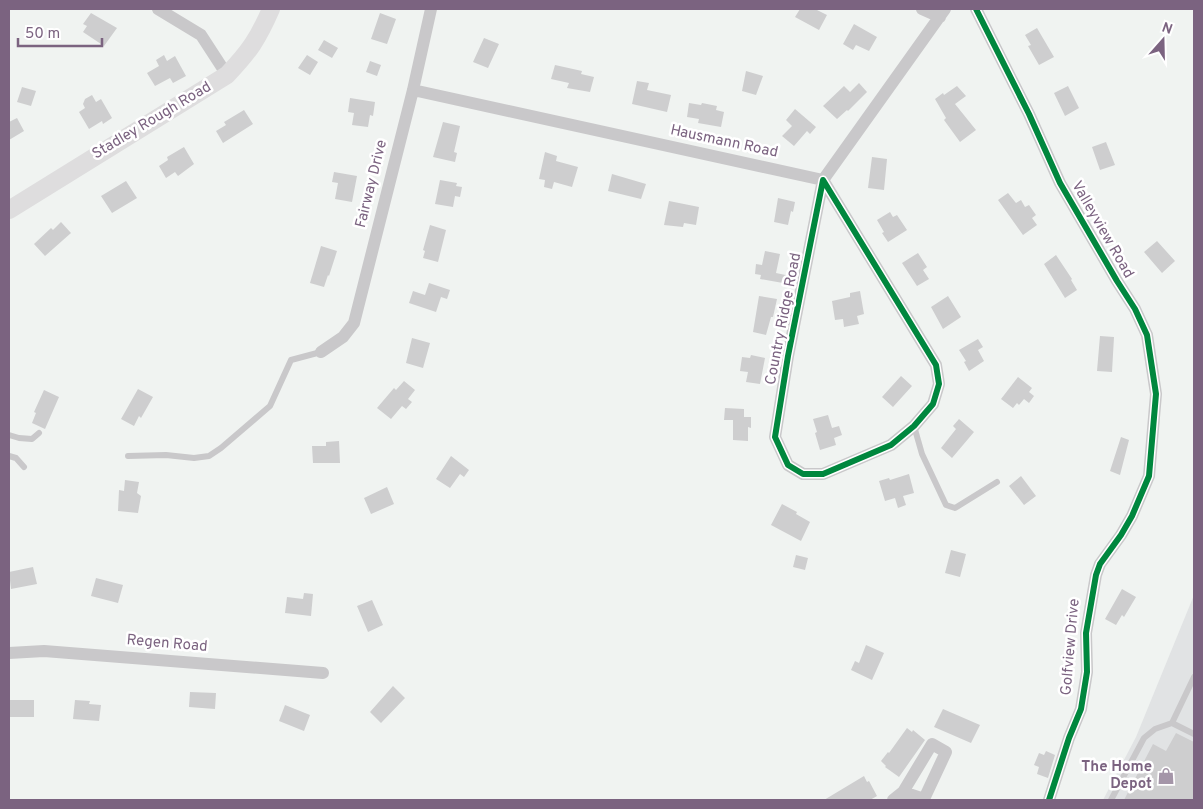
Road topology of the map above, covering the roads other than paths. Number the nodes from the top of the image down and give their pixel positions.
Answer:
1 (158, 9) edge
2 (271, 9) edge
3 (431, 9) edge
4 (922, 9) edge
5 (976, 9) edge
6 (942, 13) edge
7 (227, 76) junction
8 (412, 90) junction
9 (823, 180) junction
10 (9, 210) edge
11 (321, 352) joint
12 (914, 426) junction
13 (39, 433) dead end
14 (9, 435) edge
15 (9, 456) edge
16 (128, 456) dead end
17 (24, 467) dead end
18 (1149, 476) joint
19 (997, 482) dead end
20 (9, 652) edge
21 (323, 673) dead end
22 (1194, 677) edge
23 (1172, 723) junction
24 (1194, 734) edge
25 (1048, 800) edge
26 (1110, 800) edge

1 - 7 street
2 - 7 main road, Stadley Rough Road
3 - 8 street, Fairway Drive
4 - 6 street
5 - 18 street, Valleyview Road
6 - 9 street
7 - 10 main road, Stadley Rough Road
8 - 9 street, Hausmann Road
8 - 11 street, Fairway Drive
9 - 12 street, Country Ridge Road
9 - 12 street, Country Ridge Road
11 - 16 lane
12 - 19 lane
13 - 14 lane
15 - 17 lane
18 - 25 street, Golfview Drive
20 - 21 street, Regen Road
22 - 23 lane
23 - 24 lane
23 - 26 lane

